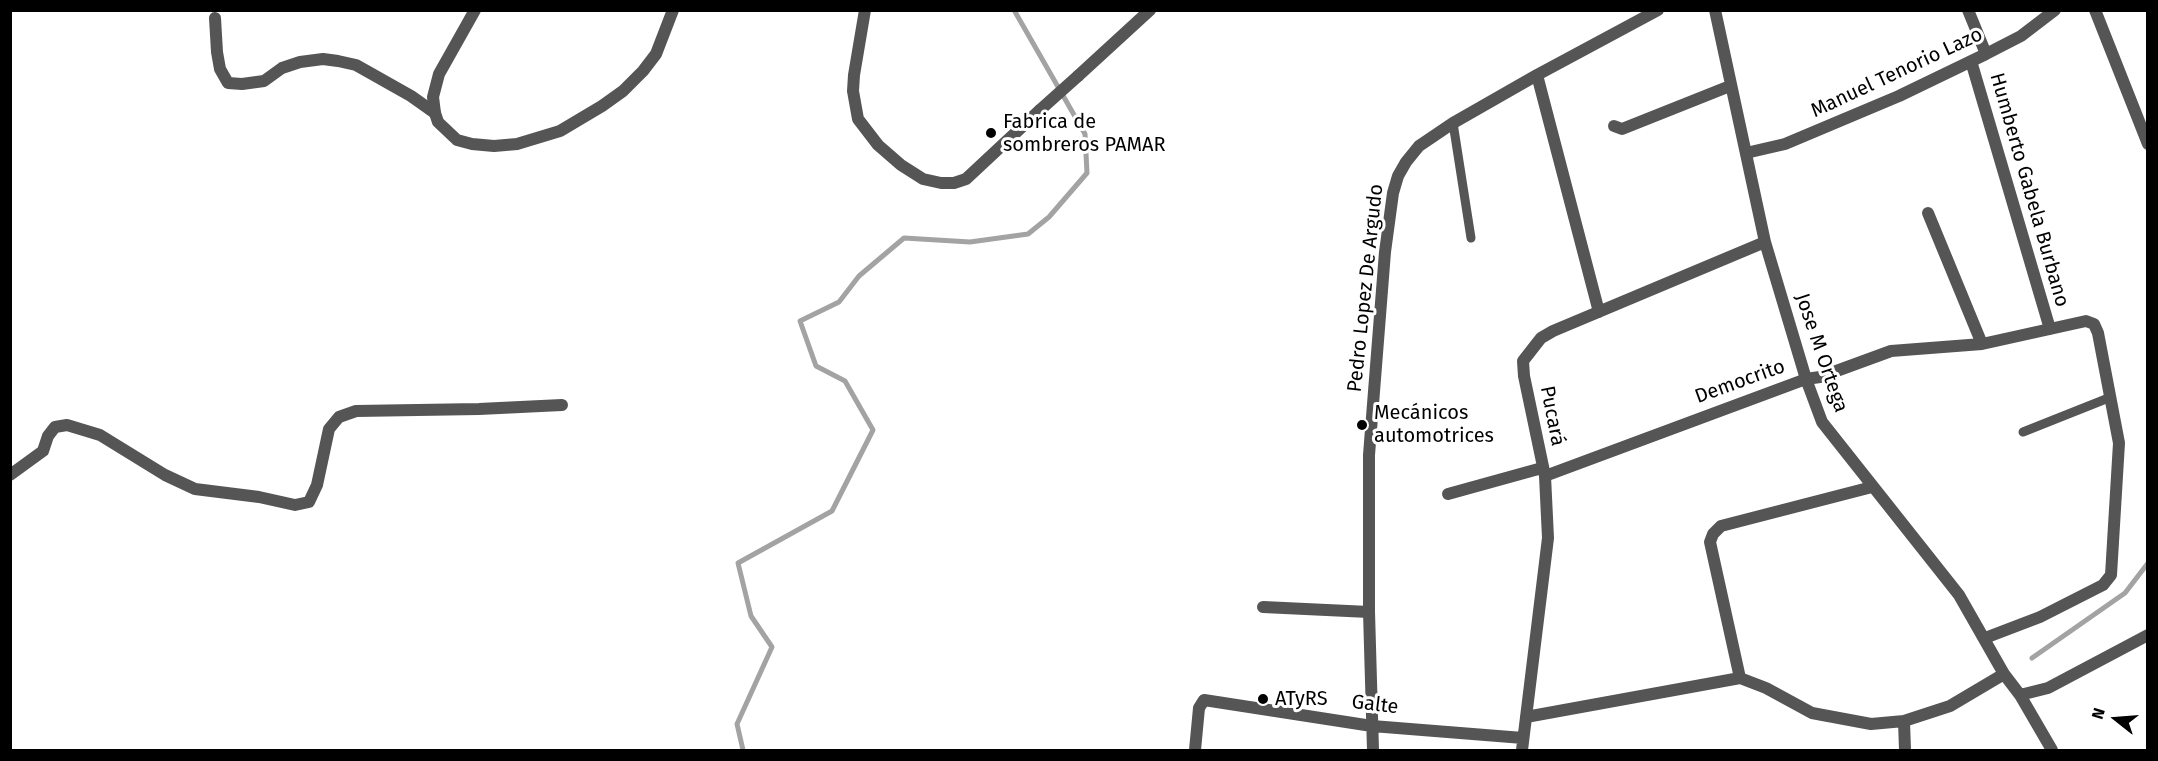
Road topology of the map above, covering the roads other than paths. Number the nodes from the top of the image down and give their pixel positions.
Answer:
1 (475, 10) edge
2 (673, 10) edge
3 (865, 10) edge
4 (1150, 10) edge
5 (1658, 10) edge
6 (1715, 10) edge
7 (1968, 10) edge
8 (2055, 10) edge
9 (2095, 10) edge
10 (215, 18) dead end
11 (1986, 54) junction
12 (1971, 62) junction
13 (1538, 75) junction
14 (1730, 86) junction
15 (435, 113) junction
16 (1453, 123) junction
17 (1614, 126) dead end
18 (2148, 144) edge
19 (1746, 153) junction
20 (1928, 213) dead end
21 (1471, 238) dead end
22 (1765, 242) junction
23 (1599, 312) junction
24 (2050, 329) junction
25 (1982, 344) junction
26 (1806, 378) junction
27 (2111, 398) junction
28 (562, 405) dead end
29 (2023, 432) dead end
30 (1544, 472) junction
31 (10, 475) edge
32 (1872, 487) junction
33 (1448, 494) dead end
34 (1263, 607) dead end
35 (1369, 612) junction
36 (2148, 635) edge
37 (1985, 638) junction
38 (2004, 674) junction
39 (1740, 678) junction
40 (2020, 695) junction
41 (1526, 717) junction
42 (1904, 721) junction
43 (1372, 726) junction
44 (1523, 744) edge
45 (1195, 750) edge
46 (1373, 750) edge
47 (1905, 750) edge
48 (2052, 750) edge

1 - 15 street
2 - 15 street
3 - 4 street
5 - 13 street, Pedro Lopez De Argudo
6 - 14 street, Jose M Ortega
7 - 11 street
8 - 11 street, Manuel Tenorio Lazo
9 - 18 street
10 - 15 street
11 - 12 street, Manuel Tenorio Lazo
12 - 19 street, Manuel Tenorio Lazo
12 - 24 street, Humberto Gabela Burbano
13 - 16 street, Pedro Lopez De Argudo
13 - 23 street
14 - 17 street
14 - 19 street, Jose M Ortega
16 - 21 lane
16 - 35 street, Pedro Lopez De Argudo
19 - 22 street, Jose M Ortega
20 - 25 street
22 - 23 street, Pucará
22 - 26 street, Jose M Ortega
23 - 30 street, Pucará
24 - 25 street, Democrito
24 - 27 street, Democrito
25 - 26 street, Democrito
26 - 30 street, Democrito
26 - 32 street, Jose M Ortega
27 - 29 lane
27 - 37 street
28 - 31 street
30 - 33 street, Democrito
30 - 41 street, Pucará
32 - 37 street, Jose M Ortega
32 - 39 street
34 - 35 street
35 - 43 street, Pedro Lopez De Argudo
36 - 40 street
37 - 38 street, Jose M Ortega
38 - 40 street, Jose M Ortega
38 - 42 street
39 - 41 street
39 - 42 street
40 - 48 street, Jose M Ortega
41 - 44 street, Pucará
42 - 47 street
43 - 44 street, Galte
43 - 45 street, Galte
43 - 46 street, Pedro Lopez De Argudo

